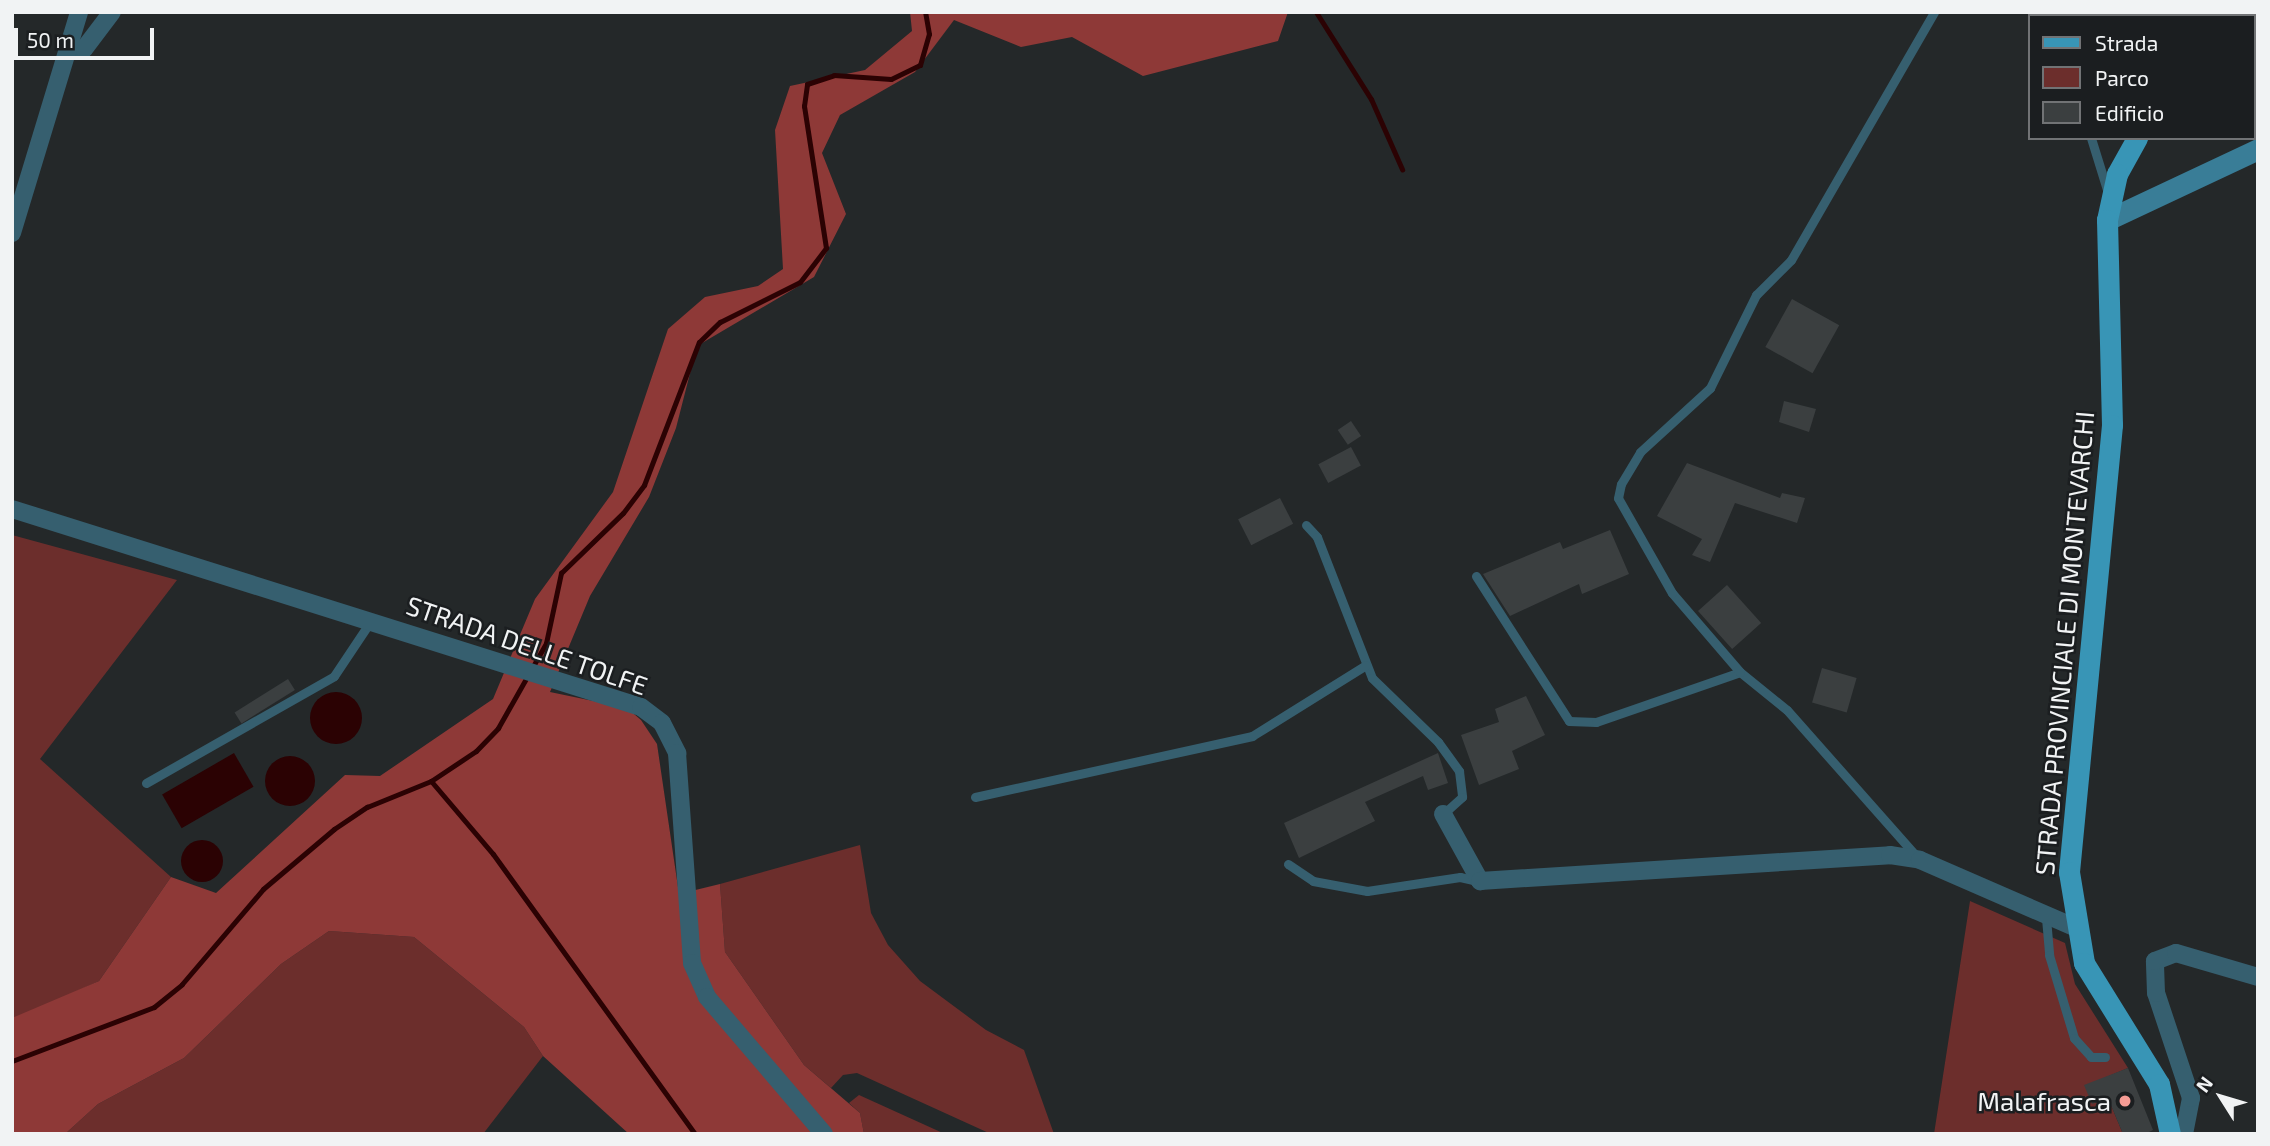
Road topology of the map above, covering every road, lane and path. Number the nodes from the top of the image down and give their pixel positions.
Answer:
1 (79, 12) edge
2 (112, 12) edge
3 (1934, 12) edge
4 (67, 52) junction
5 (2092, 140) edge
6 (2136, 140) edge
7 (2258, 149) edge
8 (2110, 198) junction
9 (2107, 220) junction
10 (12, 233) edge
11 (12, 509) edge
12 (1306, 525) dead end
13 (1476, 576) dead end
14 (371, 620) junction
15 (1366, 665) junction
16 (1740, 672) junction
17 (146, 783) dead end
18 (975, 797) dead end
19 (1443, 814) joint
20 (1920, 860) junction
21 (1287, 864) dead end
22 (1480, 881) junction
23 (2046, 918) junction
24 (2074, 927) junction
25 (2258, 977) edge
26 (2105, 1057) dead end
27 (824, 1134) edge
28 (2170, 1134) edge
29 (2184, 1134) edge

1 - 4 street
2 - 4 street
3 - 16 lane
4 - 10 street
5 - 8 lane
6 - 8 main road, STRADA PROVINCIALE DI MONTEVARCHI
7 - 9 street
8 - 9 main road, STRADA PROVINCIALE DI MONTEVARCHI
9 - 24 main road, STRADA PROVINCIALE DI MONTEVARCHI
11 - 14 street, STRADA DELLE TOLFE
12 - 15 lane
13 - 16 lane
14 - 17 lane
14 - 27 street, STRADA DELLE TOLFE
15 - 18 lane
15 - 19 lane
16 - 20 lane
19 - 22 street
20 - 22 street
20 - 23 street
21 - 22 lane
23 - 24 street
23 - 26 lane
24 - 28 main road, STRADA PROVINCIALE DI MONTEVARCHI
25 - 29 street

